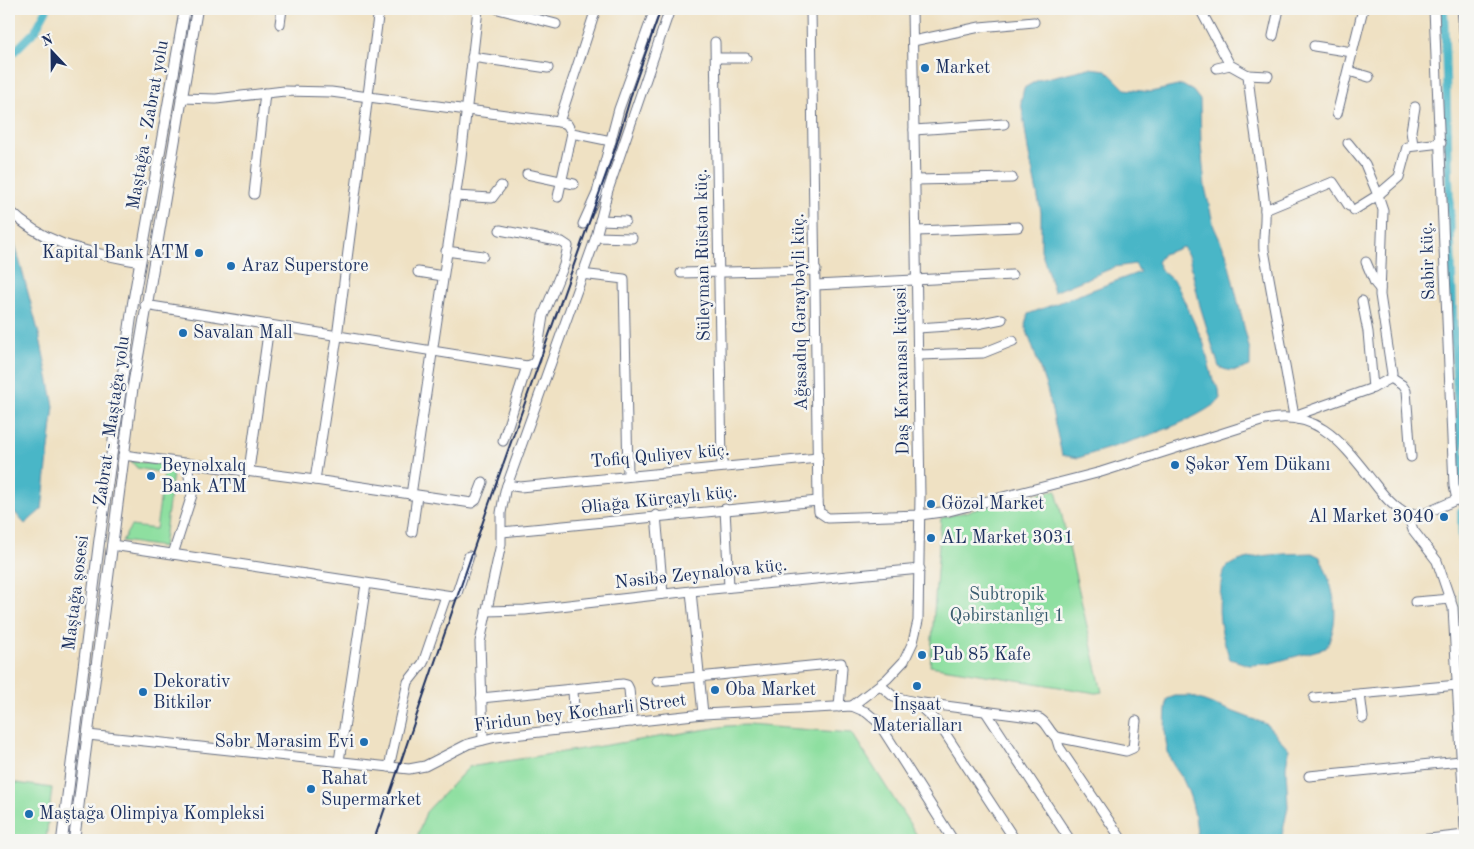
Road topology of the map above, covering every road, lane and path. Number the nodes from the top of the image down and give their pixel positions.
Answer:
1 (185, 9) edge
2 (198, 9) edge
3 (282, 9) edge
4 (379, 9) edge
5 (478, 9) edge
6 (498, 9) edge
7 (596, 9) edge
8 (655, 9) edge
9 (670, 9) edge
10 (811, 9) edge
11 (912, 9) edge
12 (1200, 9) edge
13 (1279, 9) edge
14 (1363, 9) edge
15 (1434, 9) edge
16 (1462, 9) edge
17 (1034, 22) dead end
18 (280, 24) dead end
19 (556, 24) dead end
20 (1273, 36) dead end
21 (1465, 36) edge
22 (913, 41) junction
23 (1465, 41) edge
24 (715, 42) dead end
25 (1314, 46) dead end
26 (1352, 52) junction
27 (472, 57) junction
28 (716, 58) junction
29 (746, 58) dead end
30 (1230, 65) junction
31 (548, 68) dead end
32 (1217, 68) dead end
33 (1349, 71) junction
34 (1248, 75) junction
35 (1268, 76) dead end
36 (1369, 77) dead end
37 (265, 93) junction
38 (369, 97) junction
39 (181, 98) junction
40 (1416, 107) dead end
41 (467, 111) junction
42 (1337, 114) dead end
43 (559, 122) junction
44 (1004, 124) dead end
45 (914, 130) junction
46 (572, 133) junction
47 (611, 141) junction
48 (1348, 143) dead end
49 (1441, 143) junction
50 (1413, 145) junction
51 (527, 174) dead end
52 (1012, 178) dead end
53 (562, 179) junction
54 (915, 180) junction
55 (574, 184) dead end
56 (501, 186) dead end
57 (254, 194) dead end
58 (1378, 195) junction
59 (455, 196) junction
60 (558, 197) dead end
61 (9, 210) edge
62 (1265, 210) junction
63 (600, 220) junction
64 (625, 221) dead end
65 (583, 224) dead end
66 (1018, 227) dead end
67 (500, 230) dead end
68 (916, 231) junction
69 (596, 237) junction
70 (632, 238) dead end
71 (446, 251) junction
72 (483, 256) dead end
73 (140, 262) junction
74 (1366, 262) dead end
75 (152, 264) junction
76 (816, 270) junction
77 (418, 272) dead end
78 (720, 272) junction
79 (681, 273) dead end
80 (581, 274) junction
81 (443, 276) junction
82 (1012, 276) dead end
83 (917, 280) junction
84 (816, 285) junction
85 (1380, 289) junction
86 (1362, 301) dead end
87 (145, 306) junction
88 (1002, 319) dead end
89 (269, 326) junction
90 (918, 328) junction
91 (337, 337) junction
92 (1013, 341) dead end
93 (433, 351) junction
94 (918, 355) junction
95 (527, 366) junction
96 (1391, 378) junction
97 (1373, 388) junction
98 (1294, 416) junction
99 (503, 441) dead end
100 (123, 454) junction
101 (1411, 457) dead end
102 (818, 458) junction
103 (187, 462) junction
104 (722, 466) junction
105 (249, 470) junction
106 (628, 475) junction
107 (315, 480) junction
108 (483, 482) dead end
109 (507, 485) junction
110 (414, 495) junction
111 (1462, 498) edge
112 (818, 502) junction
113 (725, 509) junction
114 (1465, 509) edge
115 (920, 515) junction
116 (1408, 515) junction
117 (656, 516) junction
118 (412, 532) dead end
119 (502, 532) junction
120 (112, 545) junction
121 (173, 554) junction
122 (469, 556) dead end
123 (920, 569) junction
124 (366, 584) junction
125 (729, 587) junction
126 (691, 591) junction
127 (663, 594) junction
128 (446, 596) junction
129 (1451, 599) junction
130 (1415, 602) dead end
131 (486, 611) junction
132 (1465, 631) edge
133 (1455, 632) junction
134 (1461, 670) edge
135 (700, 675) junction
136 (657, 680) dead end
137 (1458, 684) junction
138 (880, 685) junction
139 (574, 690) junction
140 (1360, 694) junction
141 (481, 698) junction
142 (1314, 698) dead end
143 (914, 702) junction
144 (852, 706) junction
145 (839, 707) junction
146 (986, 712) junction
147 (703, 714) junction
148 (1363, 718) dead end
149 (1136, 721) dead end
150 (632, 722) junction
151 (575, 728) junction
152 (75, 733) junction
153 (88, 735) junction
154 (1056, 737) junction
155 (483, 740) junction
156 (338, 761) junction
157 (1462, 765) edge
158 (389, 767) junction
159 (1309, 776) dead end
160 (1465, 827) edge
161 (1465, 835) edge
162 (62, 840) edge
163 (74, 840) edge
164 (953, 840) edge
165 (1015, 840) edge
166 (1070, 840) edge
167 (1122, 840) edge
168 (1420, 840) edge

1 - 73 main road, Maştağa - Zabrat yolu
2 - 39 main road, Zabrat - Maştağa yolu
3 - 18 street
4 - 38 street
5 - 27 street
6 - 19 street
7 - 43 street
8 - 47 street
9 - 63 street
10 - 76 street, Ağasadıq Gəraybəyli küç.
11 - 22 street, Daş Karxanası küçəsi
12 - 30 street
13 - 20 street
14 - 26 street
15 - 49 street, Sabir küç.
16 - 21 street
17 - 22 street
21 - 23 street
22 - 45 street, Daş Karxanası küçəsi
24 - 28 street, Süleyman Rüstən küç.
25 - 26 street
26 - 33 street
27 - 31 street
27 - 41 street
28 - 29 street
28 - 78 street, Süleyman Rüstən küç.
30 - 32 street
30 - 34 street
33 - 36 street
33 - 42 street
34 - 35 street
34 - 62 street
37 - 38 street
37 - 39 street
37 - 57 street
38 - 41 street
38 - 91 street
39 - 75 main road, Zabrat - Maştağa yolu
40 - 50 street
41 - 43 street
41 - 59 street
43 - 46 street
44 - 45 street
45 - 54 street, Daş Karxanası küçəsi
46 - 47 street
46 - 53 street
47 - 65 street
48 - 58 street
49 - 50 street
49 - 111 street, Sabir küç.
50 - 58 street
51 - 53 street
52 - 54 street
53 - 55 street
53 - 60 street
54 - 68 street, Daş Karxanası küçəsi
56 - 59 street
58 - 62 street
58 - 85 street
59 - 71 street
61 - 73 street
62 - 98 street
63 - 64 street
63 - 69 street
66 - 68 street
67 - 95 street
68 - 83 street, Daş Karxanası küçəsi
69 - 70 street
69 - 80 street
71 - 72 street
71 - 81 street
73 - 75 main road
73 - 152 main road, Maştağa şosesi
74 - 85 street
75 - 87 main road, Zabrat - Maştağa yolu
76 - 78 street
76 - 84 street, Ağasadıq Gəraybəyli küç.
77 - 81 street
78 - 79 street
78 - 104 street, Süleyman Rüstən küç.
80 - 106 street
80 - 109 street
81 - 93 street
82 - 83 street
83 - 84 street
83 - 90 street, Daş Karxanası küçəsi
84 - 102 street, Ağasadıq Gəraybəyli küç.
85 - 96 street
86 - 97 street
87 - 89 street
87 - 100 main road, Zabrat - Maştağa yolu
88 - 90 street
89 - 91 street
89 - 105 street
90 - 94 street, Daş Karxanası küçəsi
91 - 93 street
91 - 107 street
92 - 94 street
93 - 95 street
93 - 110 street
94 - 115 street, Daş Karxanası küçəsi
95 - 99 street
96 - 97 street
96 - 101 street
97 - 98 street
98 - 115 street
98 - 116 street
100 - 103 street
100 - 120 main road, Zabrat - Maştağa yolu
102 - 104 street, Tofiq Quliyev küç.
102 - 112 street, Ağasadıq Gəraybəyli küç.
103 - 105 street
103 - 121 street
104 - 106 street, Tofiq Quliyev küç.
105 - 107 street
106 - 109 street, Tofiq Quliyev küç.
107 - 110 street
108 - 110 street
109 - 119 street
110 - 118 street
111 - 114 street, Sabir küç.
111 - 116 street
112 - 113 street, Əliağa Kürçaylı küç.
112 - 115 street
113 - 117 street, Əliağa Kürçaylı küç.
113 - 125 street
115 - 123 street, Daş Karxanası küçəsi
116 - 129 street
117 - 119 street, Əliağa Kürçaylı küç.
117 - 127 street
119 - 131 street
120 - 121 street
120 - 153 main road, Zabrat - Maştağa yolu
121 - 124 street
122 - 128 street
123 - 125 street, Nəsibə Zeynalova küç.
123 - 138 street, Daş Karxanası küçəsi
124 - 128 street
124 - 156 street
125 - 126 street, Nəsibə Zeynalova küç.
126 - 127 street, Nəsibə Zeynalova küç.
126 - 135 street
127 - 131 street, Nəsibə Zeynalova küç.
128 - 158 street
129 - 130 street
129 - 133 street
131 - 141 street
132 - 133 street
133 - 134 street
134 - 137 street
135 - 136 street
135 - 145 street
135 - 147 street
137 - 140 street
137 - 157 street
138 - 143 street
138 - 144 street, Daş Karxanası küçəsi
139 - 141 street
139 - 150 street
139 - 151 street
140 - 142 street
140 - 148 street
141 - 155 street
143 - 146 street
143 - 165 street
144 - 145 street, Firidun bey Kocharli Street
144 - 164 street
145 - 147 street, Firidun bey Kocharli Street
146 - 154 street
146 - 166 street
147 - 150 street, Firidun bey Kocharli Street
149 - 154 street
150 - 151 street, Firidun bey Kocharli Street
151 - 155 street, Firidun bey Kocharli Street
152 - 153 main road
152 - 162 main road, Maştağa şosesi
153 - 156 street, Firidun bey Kocharli Street
153 - 163 main road, Zabrat - Maştağa yolu
154 - 167 street
155 - 158 street, Firidun bey Kocharli Street
156 - 158 street, Firidun bey Kocharli Street
157 - 159 street
157 - 160 street
161 - 168 street

